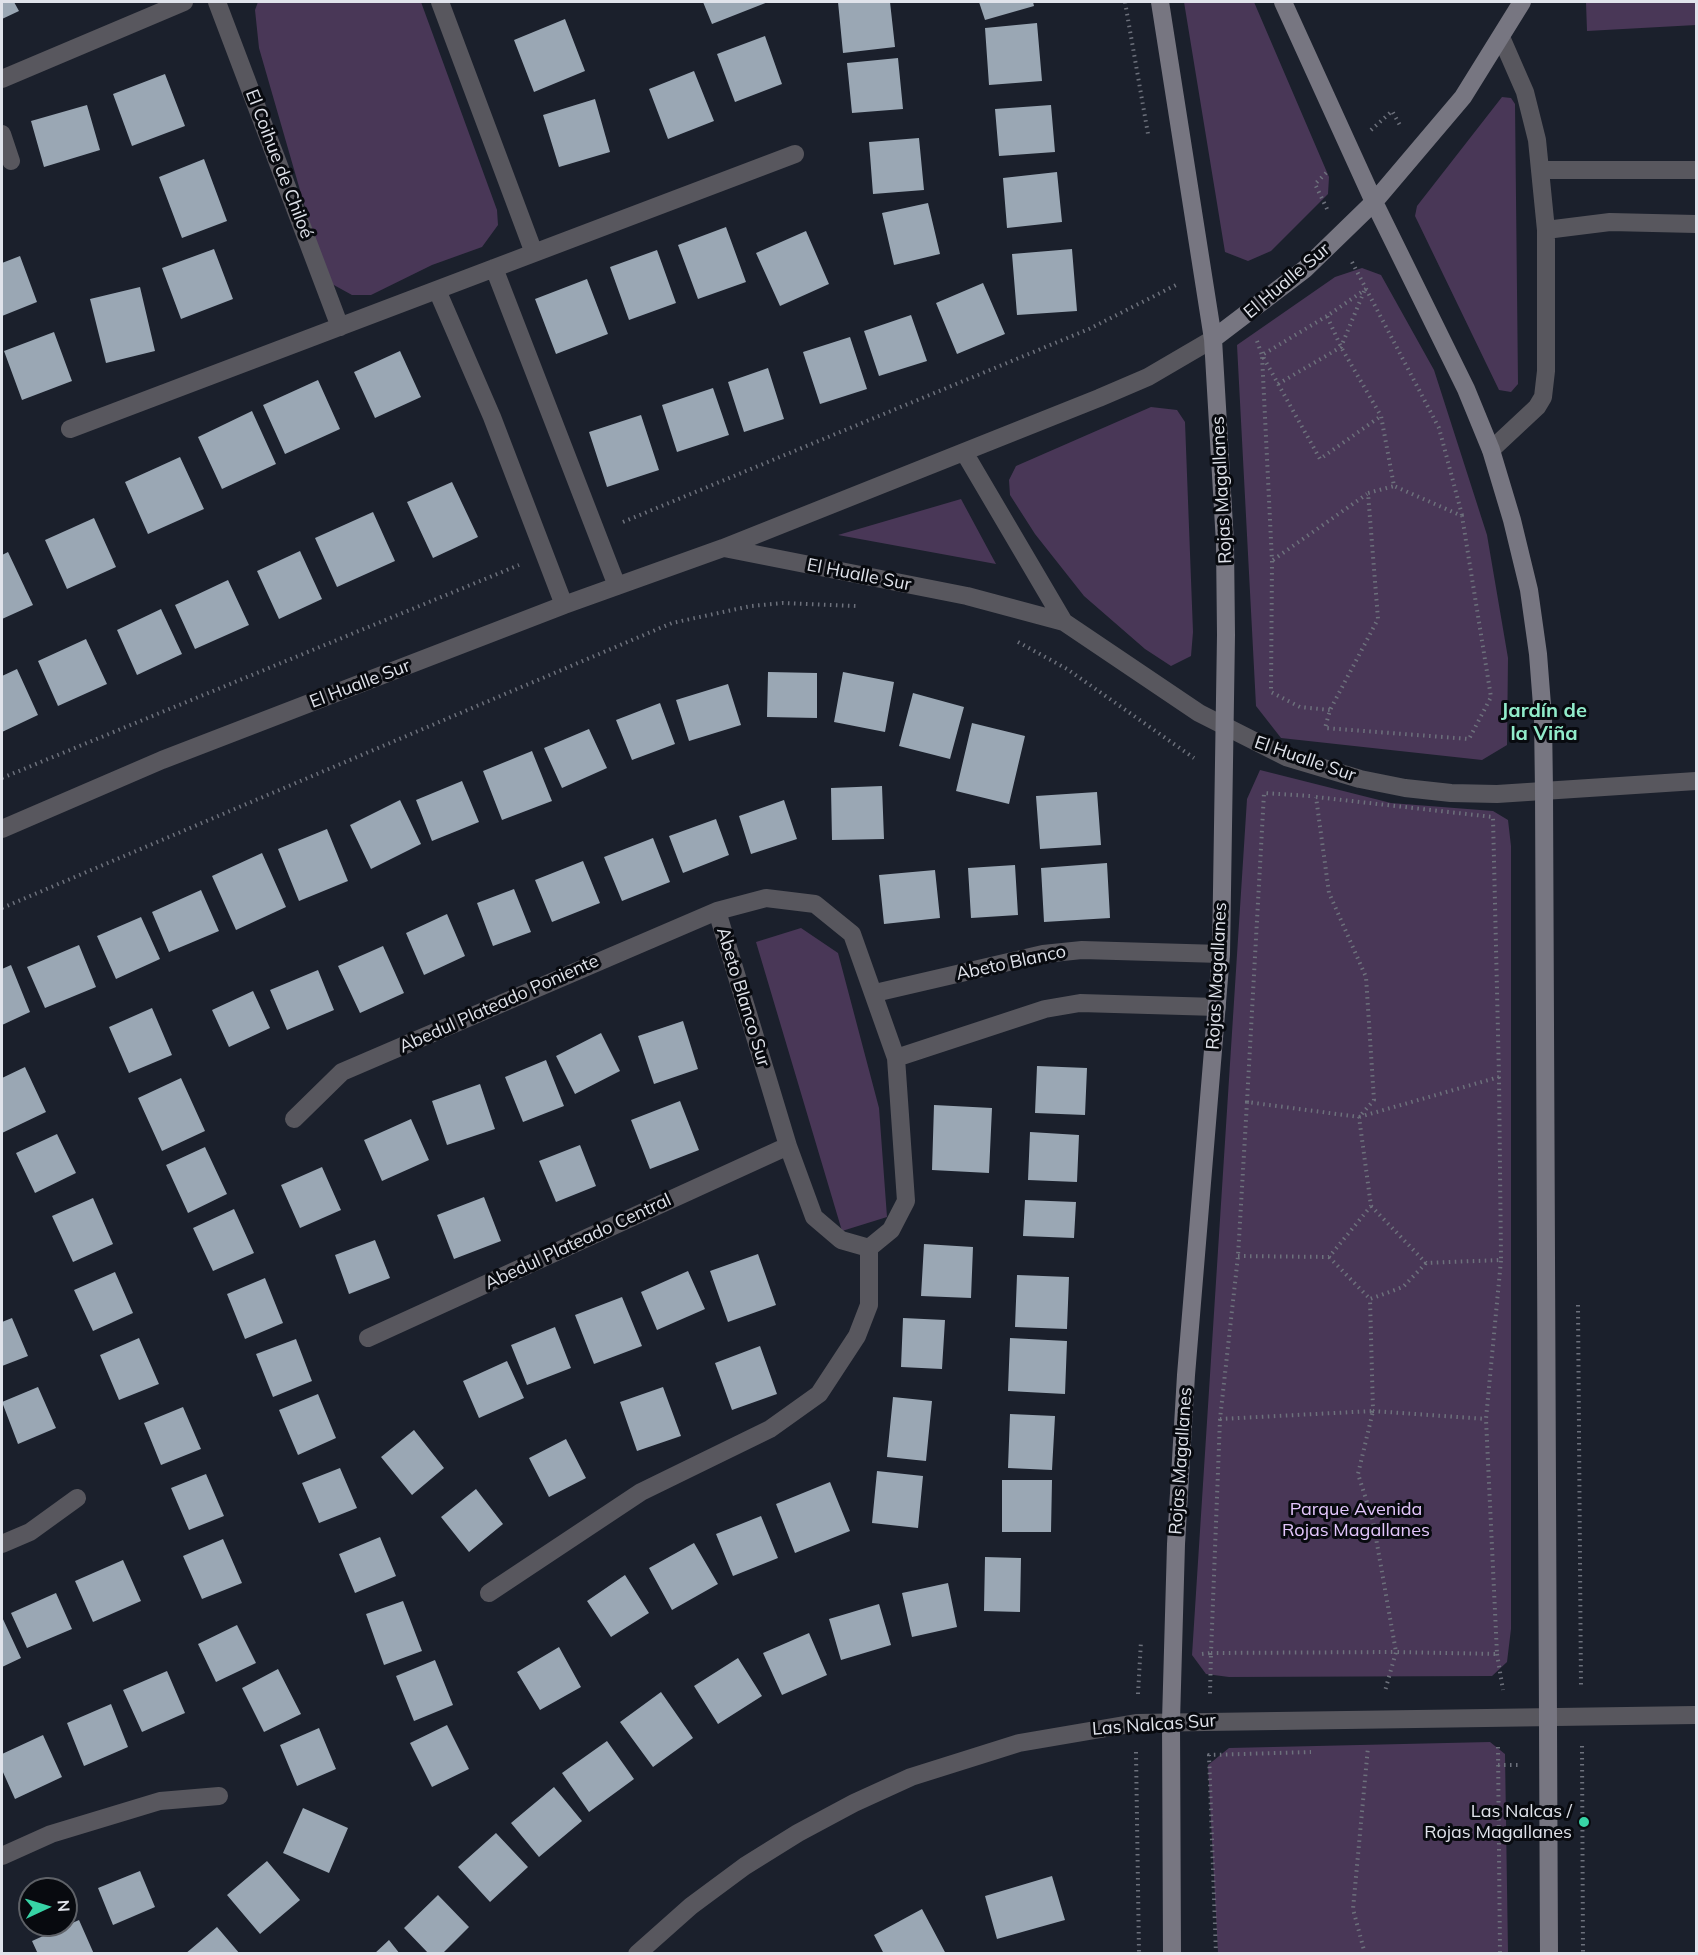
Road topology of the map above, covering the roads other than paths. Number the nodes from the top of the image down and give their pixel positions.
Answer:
1 (184, 2) edge
2 (217, 2) edge
3 (440, 2) edge
4 (1160, 2) edge
5 (1283, 2) edge
6 (1522, 2) edge
7 (1501, 37) junction
8 (2, 79) edge
9 (2, 134) edge
10 (795, 154) dead end
11 (11, 161) dead end
12 (1541, 170) junction
13 (1696, 170) edge
14 (1374, 202) junction
15 (1696, 224) edge
16 (1546, 230) junction
17 (534, 253) junction
18 (494, 268) junction
19 (437, 290) junction
20 (340, 327) junction
21 (1213, 339) junction
22 (70, 429) dead end
23 (1491, 450) junction
24 (964, 452) junction
25 (723, 548) junction
26 (617, 586) junction
27 (564, 605) junction
28 (1064, 622) junction
29 (1226, 728) junction
30 (1696, 781) edge
31 (1544, 791) junction
32 (2, 829) edge
33 (717, 911) junction
34 (1221, 954) junction
35 (875, 993) junction
36 (1217, 1007) junction
37 (896, 1058) junction
38 (294, 1119) dead end
39 (788, 1146) junction
40 (869, 1248) junction
41 (368, 1338) dead end
42 (77, 1498) dead end
43 (2, 1544) edge
44 (489, 1593) dead end
45 (1696, 1715) edge
46 (1547, 1716) junction
47 (1171, 1721) junction
48 (219, 1796) dead end
49 (2, 1857) edge
50 (637, 1953) edge
51 (1172, 1953) edge
52 (1549, 1953) edge

1 - 8 street
2 - 20 street, El Coihue de Chiloé
3 - 17 street
4 - 21 street, Rojas Magallanes
5 - 14 street
6 - 7 street, El Hualle Sur
7 - 12 street
7 - 14 street, El Hualle Sur
9 - 11 street
10 - 17 street
12 - 13 street
12 - 16 street
14 - 21 street, El Hualle Sur
14 - 23 street
15 - 16 street
16 - 23 street
17 - 18 street
18 - 19 street
18 - 26 street
19 - 20 street
19 - 27 street
20 - 22 street
21 - 24 street, El Hualle Sur
21 - 29 street, Rojas Magallanes
23 - 31 street
24 - 25 street, El Hualle Sur
24 - 28 street, El Hualle Sur
25 - 26 street, El Hualle Sur
25 - 28 street, El Hualle Sur
26 - 27 street, El Hualle Sur
27 - 32 street, El Hualle Sur
28 - 29 street, El Hualle Sur
29 - 31 street, El Hualle Sur
29 - 34 street, Rojas Magallanes
30 - 31 street, El Hualle Sur
31 - 46 street
33 - 35 street, Abeto Blanco Sur
33 - 38 street, Abedul Plateado Poniente
33 - 39 street, Abeto Blanco Sur
34 - 35 street, Abeto Blanco
34 - 36 street, Rojas Magallanes
35 - 37 street, Abeto Blanco Sur
36 - 37 street
36 - 47 street, Rojas Magallanes
37 - 40 street, Abeto Blanco Sur
39 - 40 street, Abeto Blanco Sur
39 - 41 street, Abedul Plateado Central
40 - 44 street
42 - 43 street
45 - 46 street, Las Nalcas Sur
46 - 47 street, Las Nalcas Sur
46 - 52 street
47 - 50 street, Las Nalcas Sur
47 - 51 street, Rojas Magallanes
48 - 49 street

